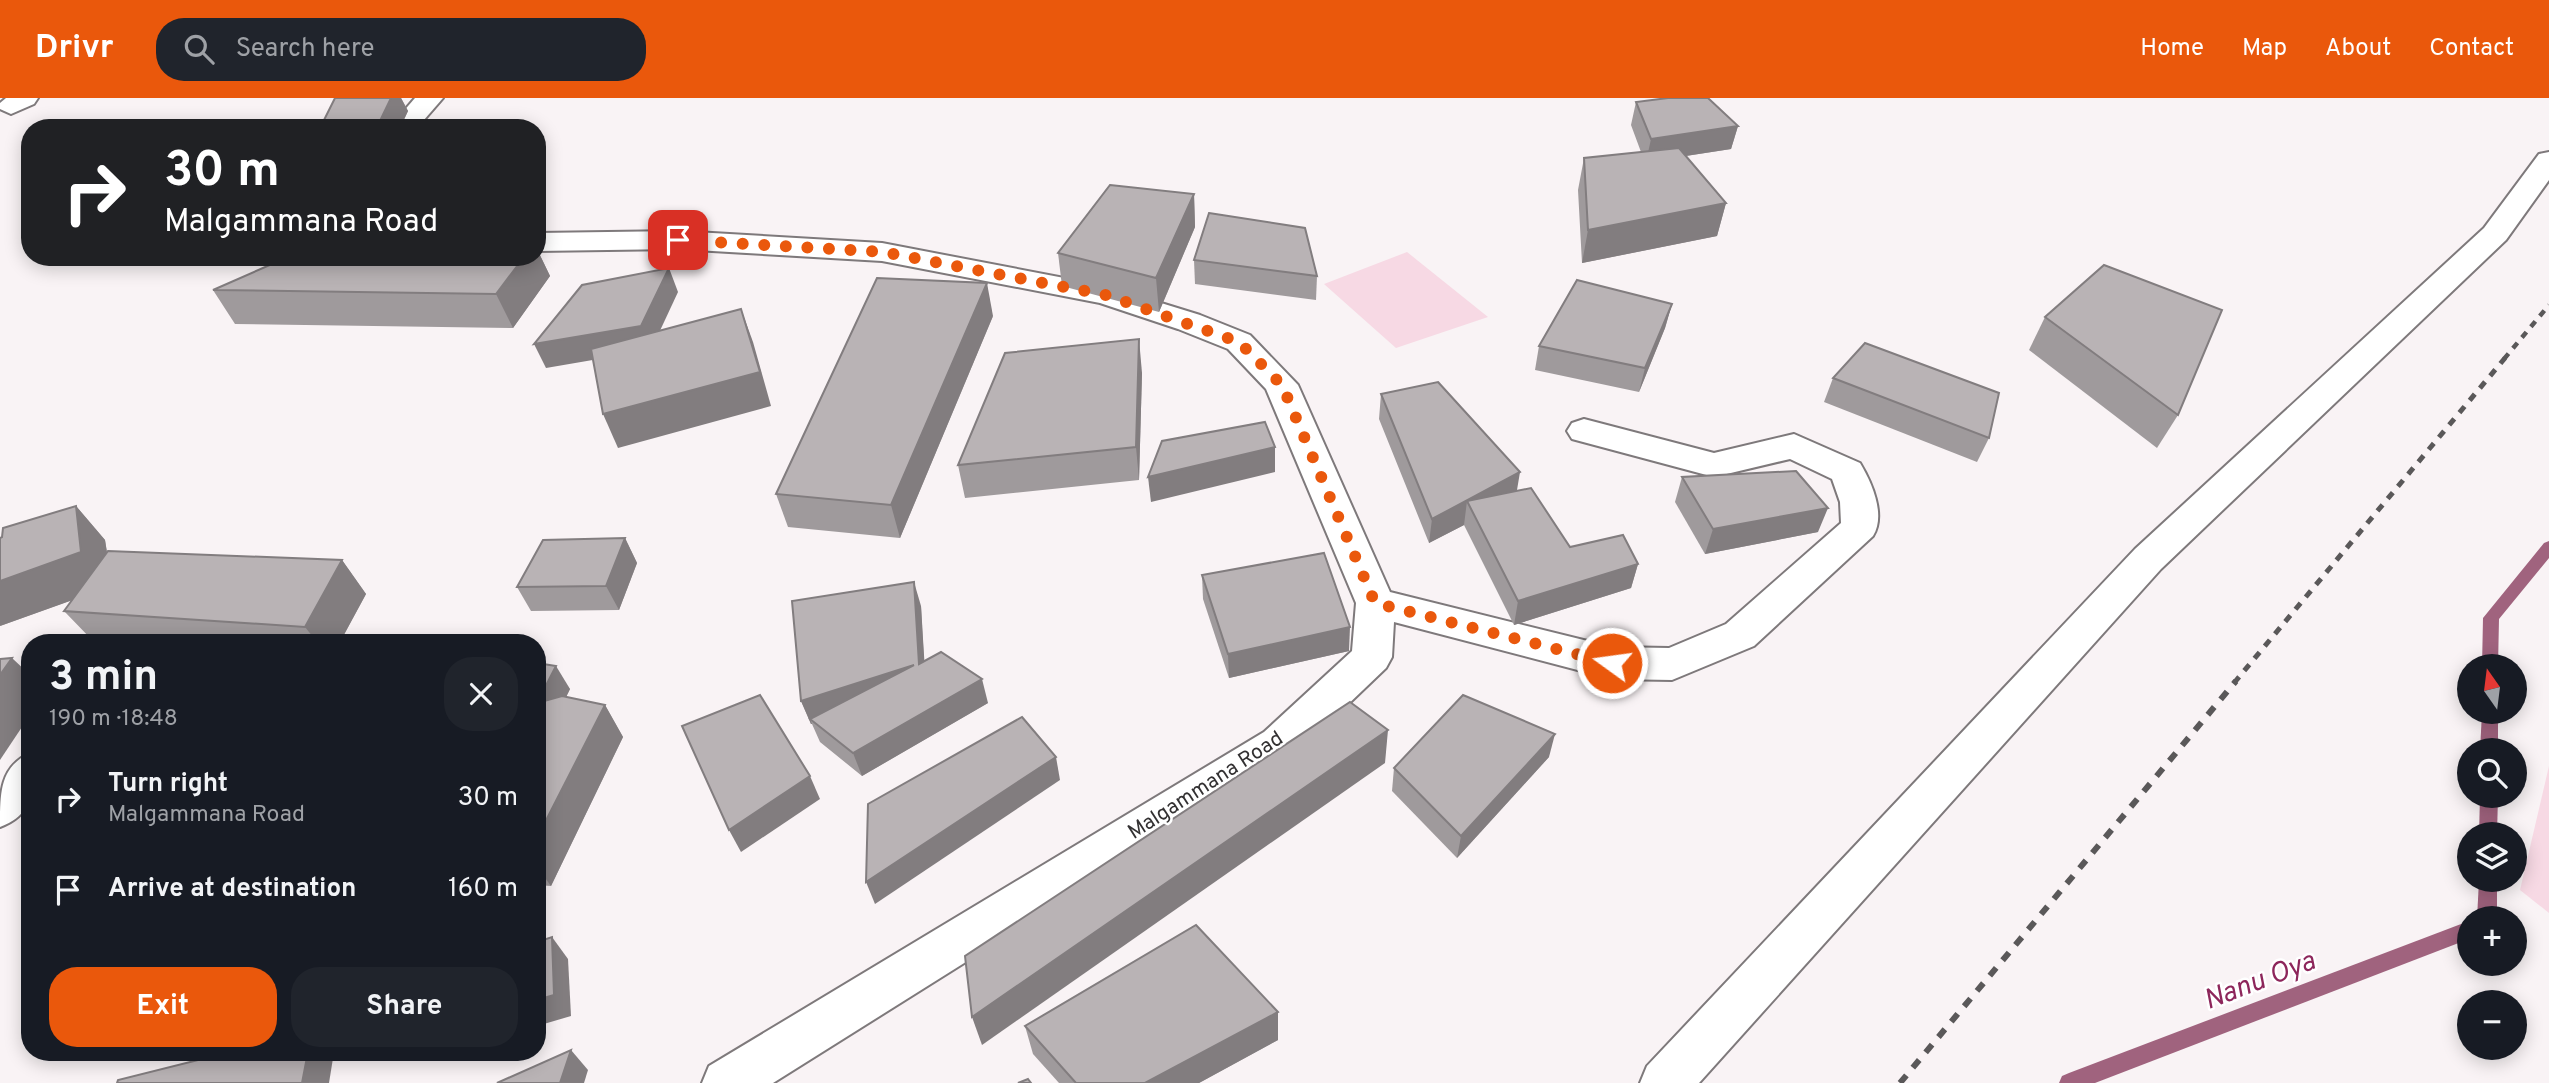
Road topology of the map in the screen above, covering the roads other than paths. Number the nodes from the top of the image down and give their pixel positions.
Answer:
1 (430, 98) edge
2 (410, 119) edge
3 (2549, 160) edge
4 (546, 242) edge
5 (1584, 431) dead end
6 (1375, 603) junction
7 (21, 782) edge
8 (0, 808) edge
9 (727, 1083) edge
10 (1665, 1083) edge

1 - 2 street
3 - 10 street
4 - 6 street, Malgammana Road
5 - 6 street
6 - 9 street, Malgammana Road
7 - 8 street

